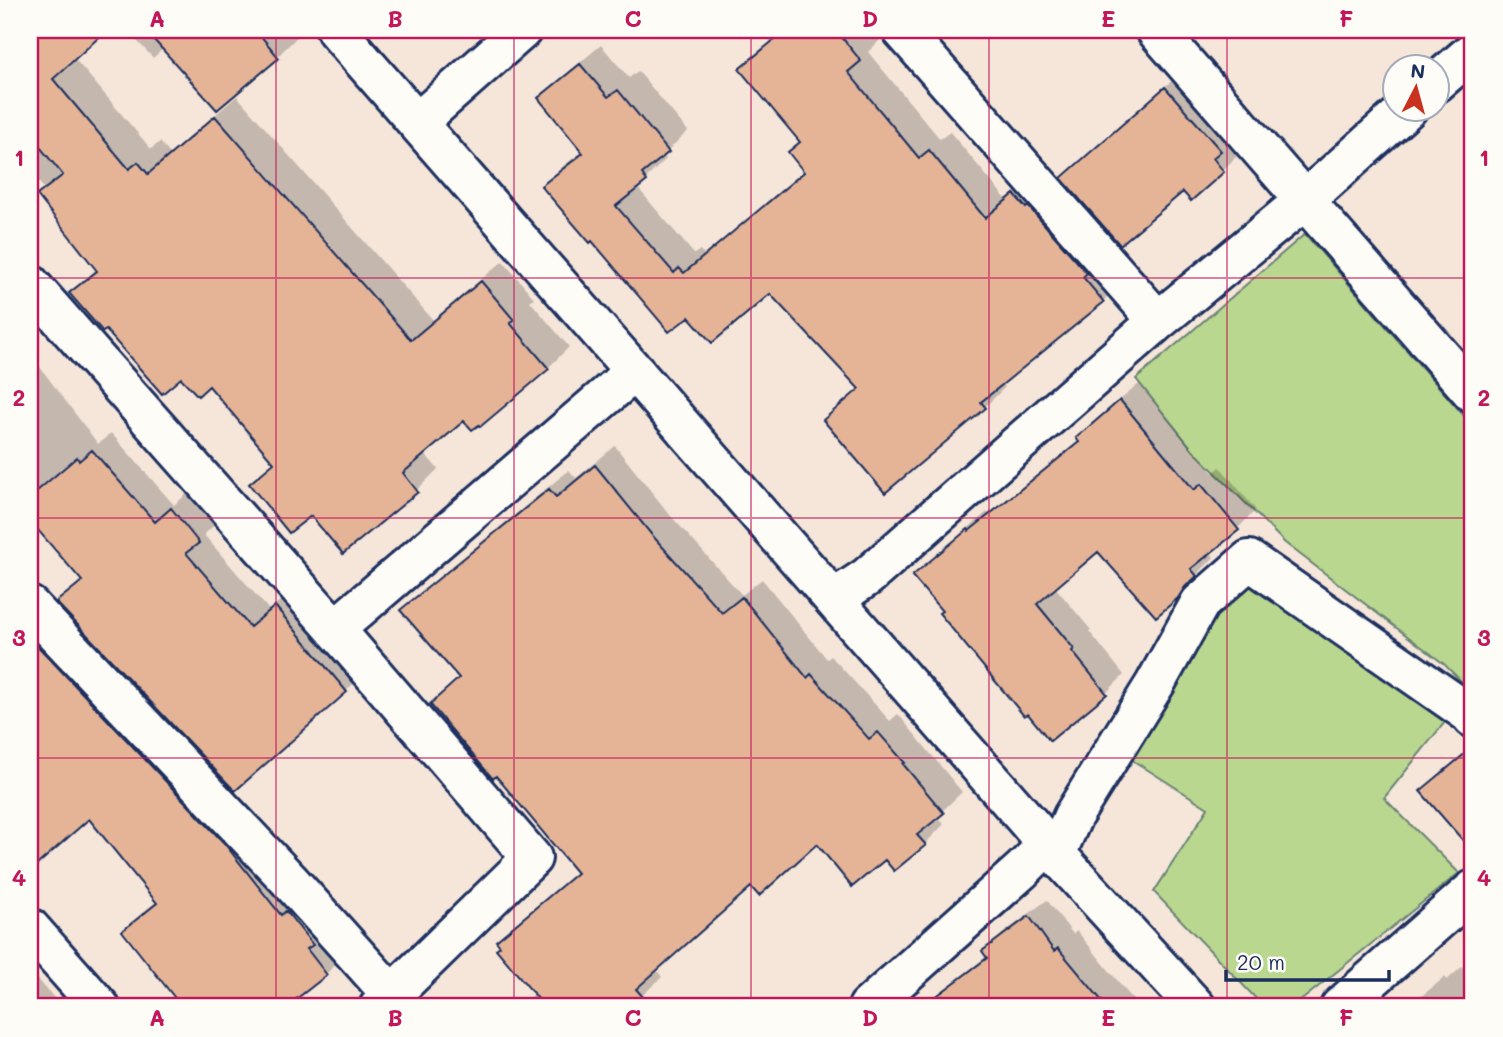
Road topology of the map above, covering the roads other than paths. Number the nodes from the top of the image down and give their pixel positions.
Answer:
1 (336, 30) edge
2 (522, 30) edge
3 (901, 30) edge
4 (1156, 30) edge
5 (1473, 51) edge
6 (1450, 71) edge
7 (418, 122) junction
8 (1392, 122) edge
9 (1305, 200) junction
10 (30, 284) edge
11 (1158, 321) junction
12 (635, 371) junction
13 (1473, 393) edge
14 (834, 598) junction
15 (30, 606) edge
16 (335, 629) junction
17 (1473, 719) edge
18 (1052, 849) junction
19 (1473, 890) edge
20 (30, 928) edge
21 (386, 1001) edge
22 (100, 1007) edge
23 (867, 1007) edge
24 (1196, 1007) edge
25 (1340, 1007) edge

1 - 7 street
2 - 7 street
3 - 11 street
4 - 9 street
5 - 6 street
7 - 12 street
8 - 9 street
9 - 11 street
9 - 13 street
10 - 16 street
11 - 14 street
12 - 14 street
12 - 16 street
14 - 18 street
15 - 21 street
16 - 21 street
17 - 18 street
18 - 23 street
18 - 24 street
19 - 25 street
20 - 22 street

